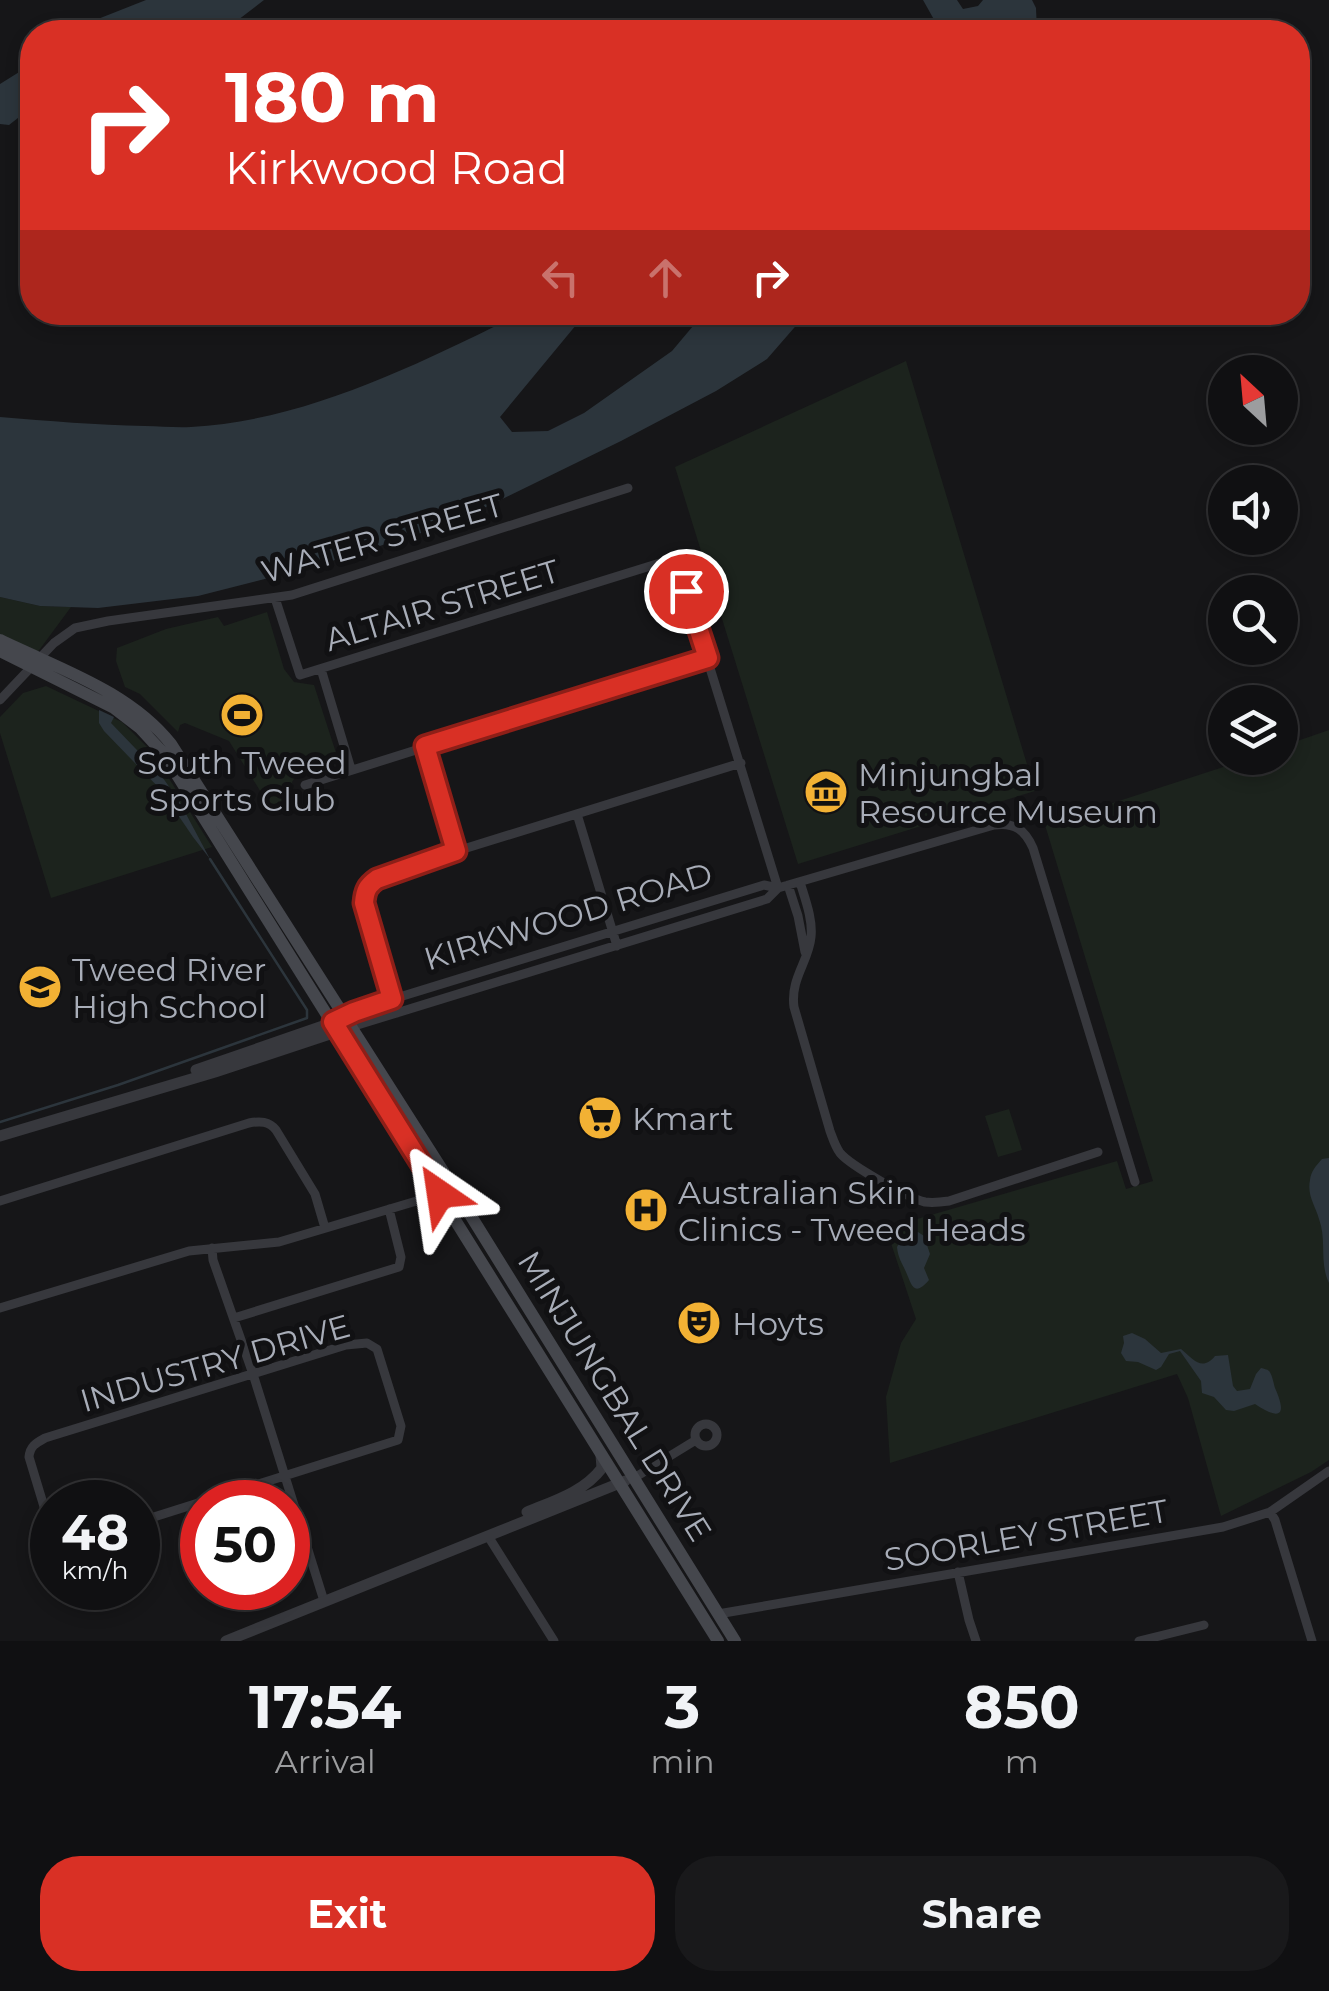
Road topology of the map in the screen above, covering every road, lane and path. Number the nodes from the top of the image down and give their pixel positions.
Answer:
1 (628, 488) dead end
2 (275, 598) junction
3 (0, 640) edge
4 (0, 651) edge
5 (708, 658) junction
6 (35, 663) junction
7 (320, 669) junction
8 (0, 700) edge
9 (425, 746) junction
10 (741, 763) junction
11 (351, 769) junction
12 (304, 785) dead end
13 (577, 814) junction
14 (456, 851) junction
15 (800, 882) junction
16 (783, 887) junction
17 (613, 931) junction
18 (617, 946) junction
19 (805, 955) junction
20 (392, 999) junction
21 (397, 1013) junction
22 (342, 1024) junction
23 (0, 1136) edge
24 (1098, 1152) dead end
25 (1135, 1182) dead end
26 (450, 1192) junction
27 (0, 1201) edge
28 (389, 1209) junction
29 (325, 1228) junction
30 (212, 1248) junction
31 (0, 1308) edge
32 (234, 1318) junction
33 (253, 1374) junction
34 (696, 1440) dead end
35 (601, 1453) junction
36 (1329, 1472) edge
37 (284, 1477) junction
38 (37, 1480) edge
39 (627, 1480) junction
40 (1270, 1512) junction
41 (160, 1515) edge
42 (491, 1534) junction
43 (958, 1572) junction
44 (324, 1602) junction
45 (718, 1614) junction
46 (1204, 1625) dead end
47 (226, 1641) edge
48 (554, 1641) edge
49 (718, 1641) edge
50 (735, 1641) edge
51 (976, 1641) edge
52 (1138, 1641) edge
53 (1312, 1641) edge

1 - 2 street, WATER STREET
2 - 6 street, WATER STREET
2 - 7 street, ALTAIR STREET
3 - 6 main road, MINJUNGBAL DRIVE
4 - 6 main road, MINJUNGBAL DRIVE
5 - 7 street, ALTAIR STREET
5 - 9 street
5 - 10 street
6 - 8 street, WATER STREET
6 - 22 main road, MINJUNGBAL DRIVE
7 - 11 street
9 - 11 street
9 - 14 street
10 - 13 street
10 - 16 street
11 - 12 street
13 - 14 street
13 - 17 street
14 - 20 street
15 - 16 street, KIRKWOOD ROAD
15 - 19 street
15 - 25 street, KIRKWOOD ROAD
16 - 17 street, KIRKWOOD ROAD
16 - 18 street, KIRKWOOD ROAD
16 - 19 street
17 - 18 street
17 - 20 street, KIRKWOOD ROAD
18 - 21 street, KIRKWOOD ROAD
19 - 24 street
20 - 21 street
20 - 22 street, KIRKWOOD ROAD
21 - 22 street, KIRKWOOD ROAD
22 - 23 street, KIRKWOOD ROAD
22 - 26 main road, MINJUNGBAL DRIVE
26 - 28 street
26 - 35 main road, MINJUNGBAL DRIVE
26 - 39 main road, MINJUNGBAL DRIVE
27 - 29 street
28 - 29 street
28 - 32 street
29 - 30 street
30 - 31 street
30 - 32 street
32 - 33 street
33 - 37 street
33 - 37 street, INDUSTRY DRIVE
33 - 38 street, INDUSTRY DRIVE
34 - 39 street
35 - 39 main road, MINJUNGBAL DRIVE
35 - 42 street
36 - 40 street, SOORLEY STREET
37 - 41 street, INDUSTRY DRIVE
37 - 44 street
39 - 42 street
39 - 45 main road, MINJUNGBAL DRIVE
39 - 49 main road, MINJUNGBAL DRIVE
40 - 43 street, SOORLEY STREET
40 - 53 street
42 - 44 street
42 - 48 street
43 - 45 street, SOORLEY STREET
43 - 51 street
44 - 47 street
45 - 50 main road, MINJUNGBAL DRIVE
46 - 52 street

